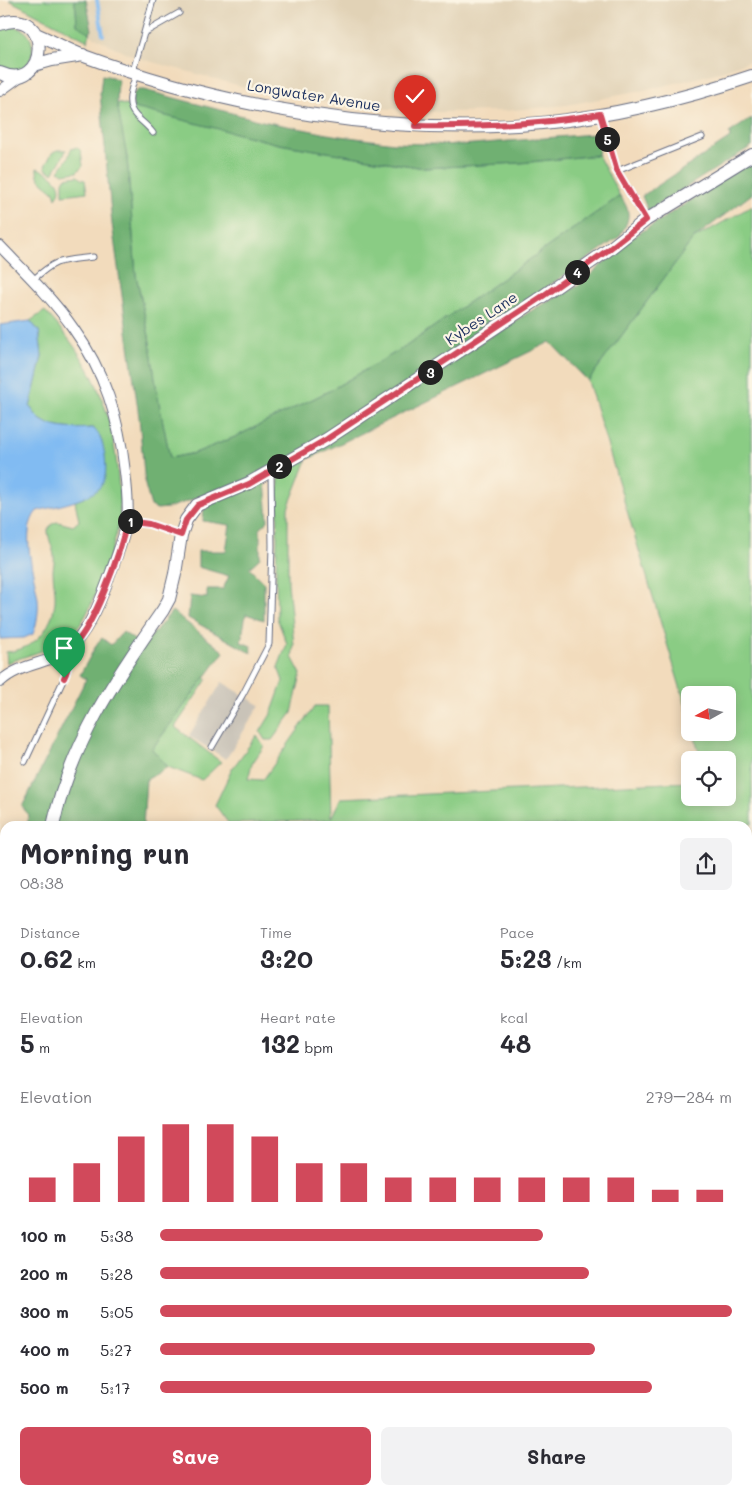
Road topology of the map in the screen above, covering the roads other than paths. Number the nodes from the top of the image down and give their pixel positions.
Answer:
1 (153, 0) edge
2 (178, 13) dead end
3 (2, 21) edge
4 (36, 34) junction
5 (144, 34) junction
6 (82, 55) junction
7 (34, 66) junction
8 (135, 72) junction
9 (0, 73) edge
10 (23, 74) junction
11 (752, 76) edge
12 (0, 91) edge
13 (600, 114) junction
14 (153, 133) dead end
15 (702, 137) dead end
16 (752, 155) edge
17 (617, 171) junction
18 (646, 220) junction
19 (0, 246) edge
20 (93, 257) dead end
21 (33, 281) junction
22 (271, 471) junction
23 (127, 521) junction
24 (181, 535) junction
25 (68, 650) junction
26 (0, 682) edge
27 (212, 747) dead end
28 (25, 762) dead end
29 (54, 821) edge

1 - 5 lane
2 - 5 lane
3 - 4 street, Longwater Avenue
4 - 6 street, Longwater Avenue
4 - 7 street
5 - 8 lane
6 - 7 street, Longwater Avenue
6 - 8 street, Longwater Avenue
7 - 10 street, Longwater Avenue
8 - 13 street, Longwater Avenue
8 - 14 lane
9 - 10 street
10 - 12 street
11 - 13 street, Longwater Avenue
13 - 17 lane
15 - 17 lane
16 - 18 street, Kybes Lane
17 - 18 lane
18 - 22 street, Kybes Lane
19 - 21 street
20 - 21 lane
21 - 23 street
22 - 24 street, Kybes Lane
22 - 27 lane
23 - 24 lane
23 - 25 street
24 - 29 street, Kybes Lane
25 - 26 street
25 - 28 lane

